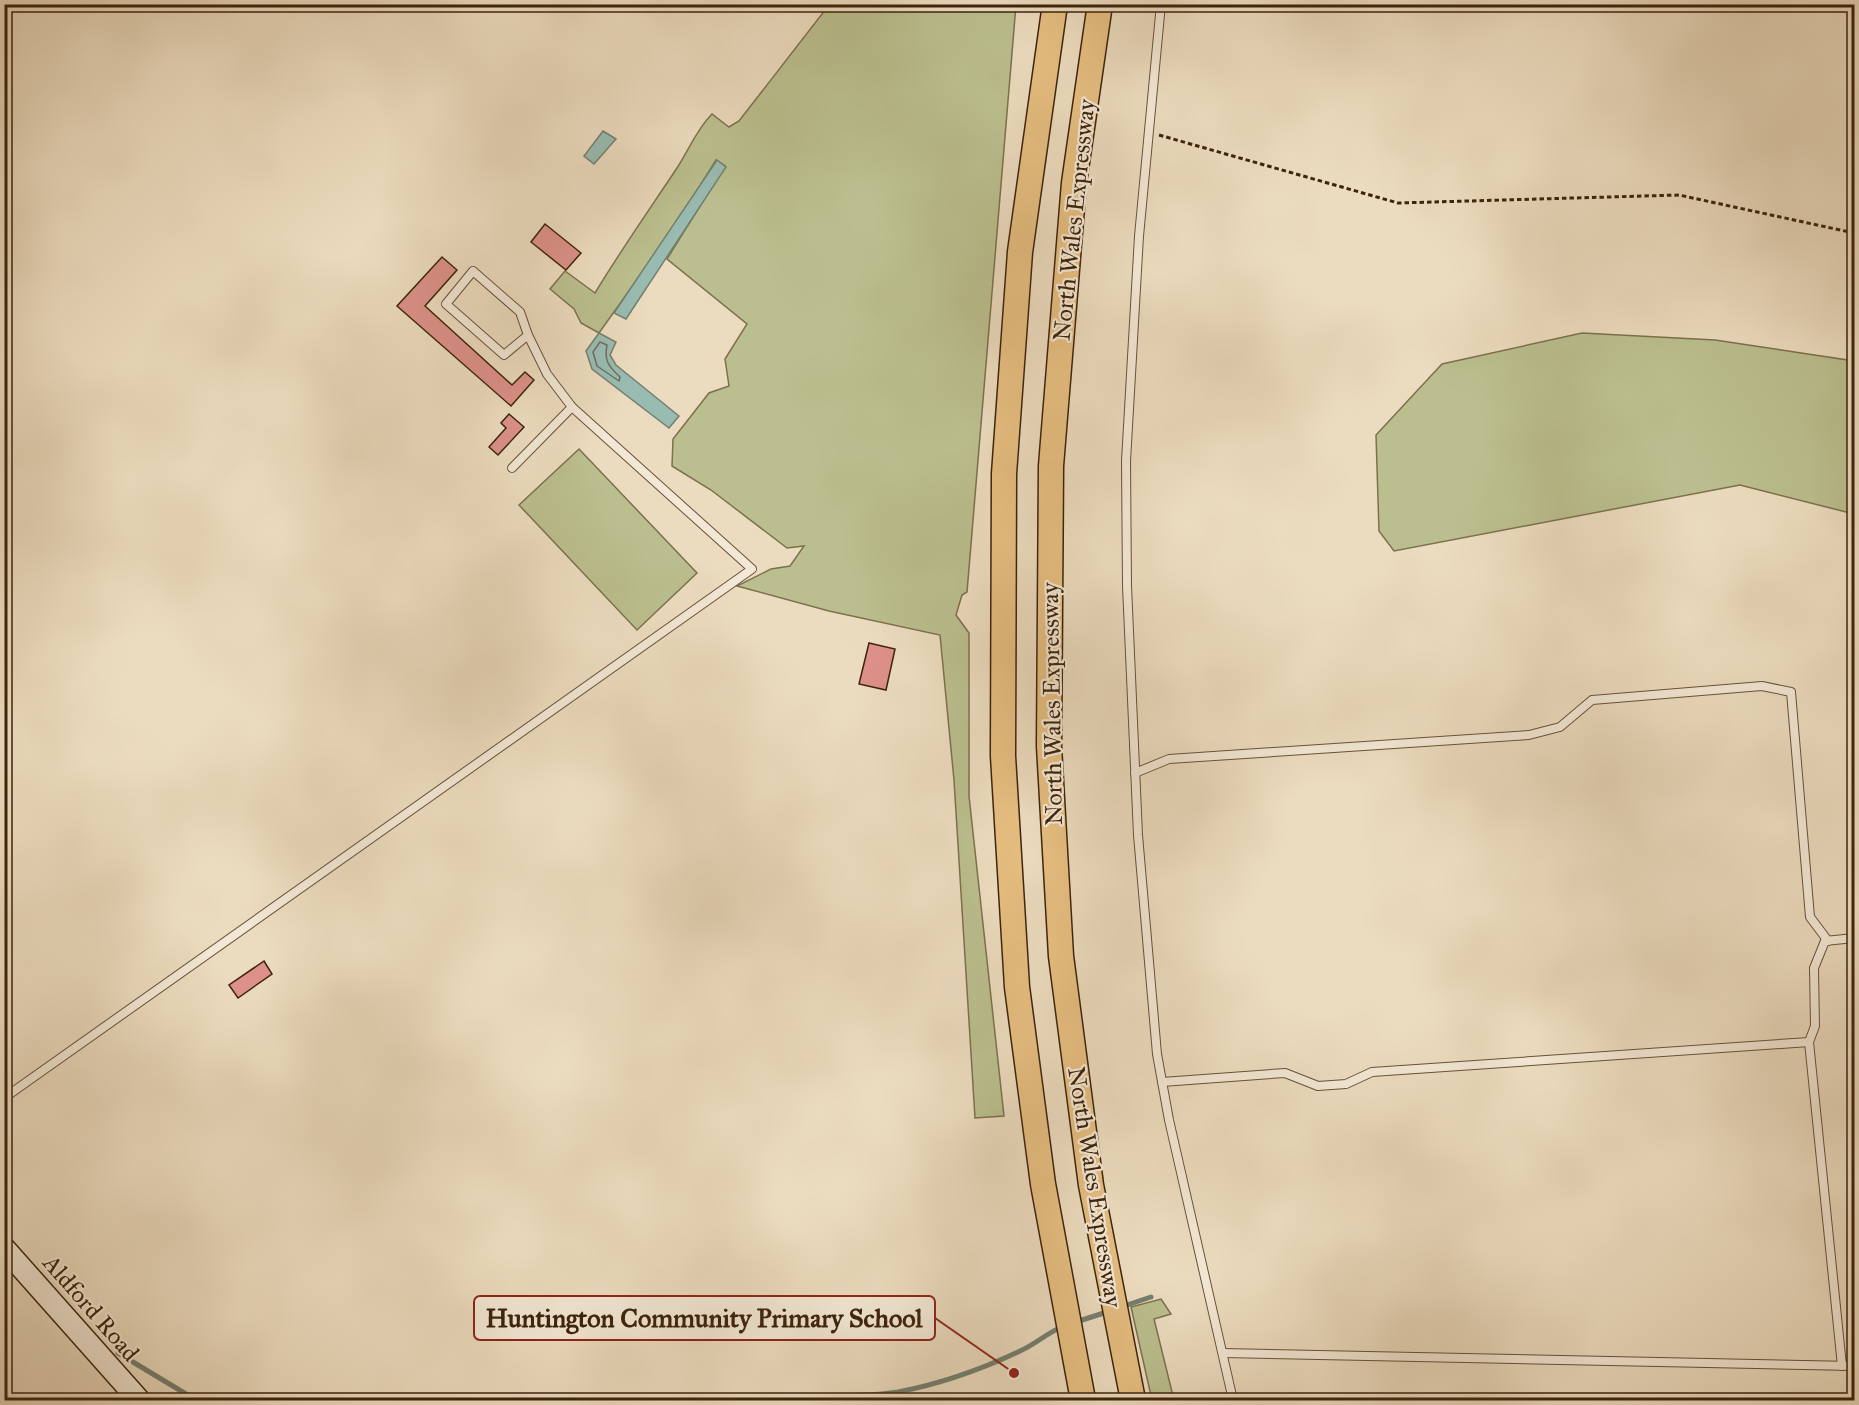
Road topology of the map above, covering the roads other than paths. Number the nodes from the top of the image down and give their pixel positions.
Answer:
1 (1055, 4) edge
2 (1101, 4) edge
3 (1161, 4) edge
4 (528, 335) junction
5 (572, 406) junction
6 (512, 468) dead end
7 (1135, 773) junction
8 (1854, 938) edge
9 (1828, 941) junction
10 (1809, 1042) junction
11 (1162, 1082) junction
12 (4, 1098) edge
13 (4, 1248) edge
14 (1223, 1353) junction
15 (1842, 1366) junction
16 (1854, 1366) edge
17 (139, 1401) edge
18 (1083, 1401) edge
19 (1133, 1401) edge
20 (1233, 1401) edge

1 - 18 highway, North Wales Expressway
2 - 19 highway, North Wales Expressway
3 - 7 lane
4 - 4 lane
4 - 5 lane
5 - 6 lane
5 - 12 lane
7 - 9 lane
7 - 11 lane
8 - 9 lane
9 - 10 lane
10 - 11 lane
10 - 15 lane
11 - 14 lane
13 - 17 main road, Aldford Road
14 - 15 lane
14 - 20 lane
15 - 16 lane

